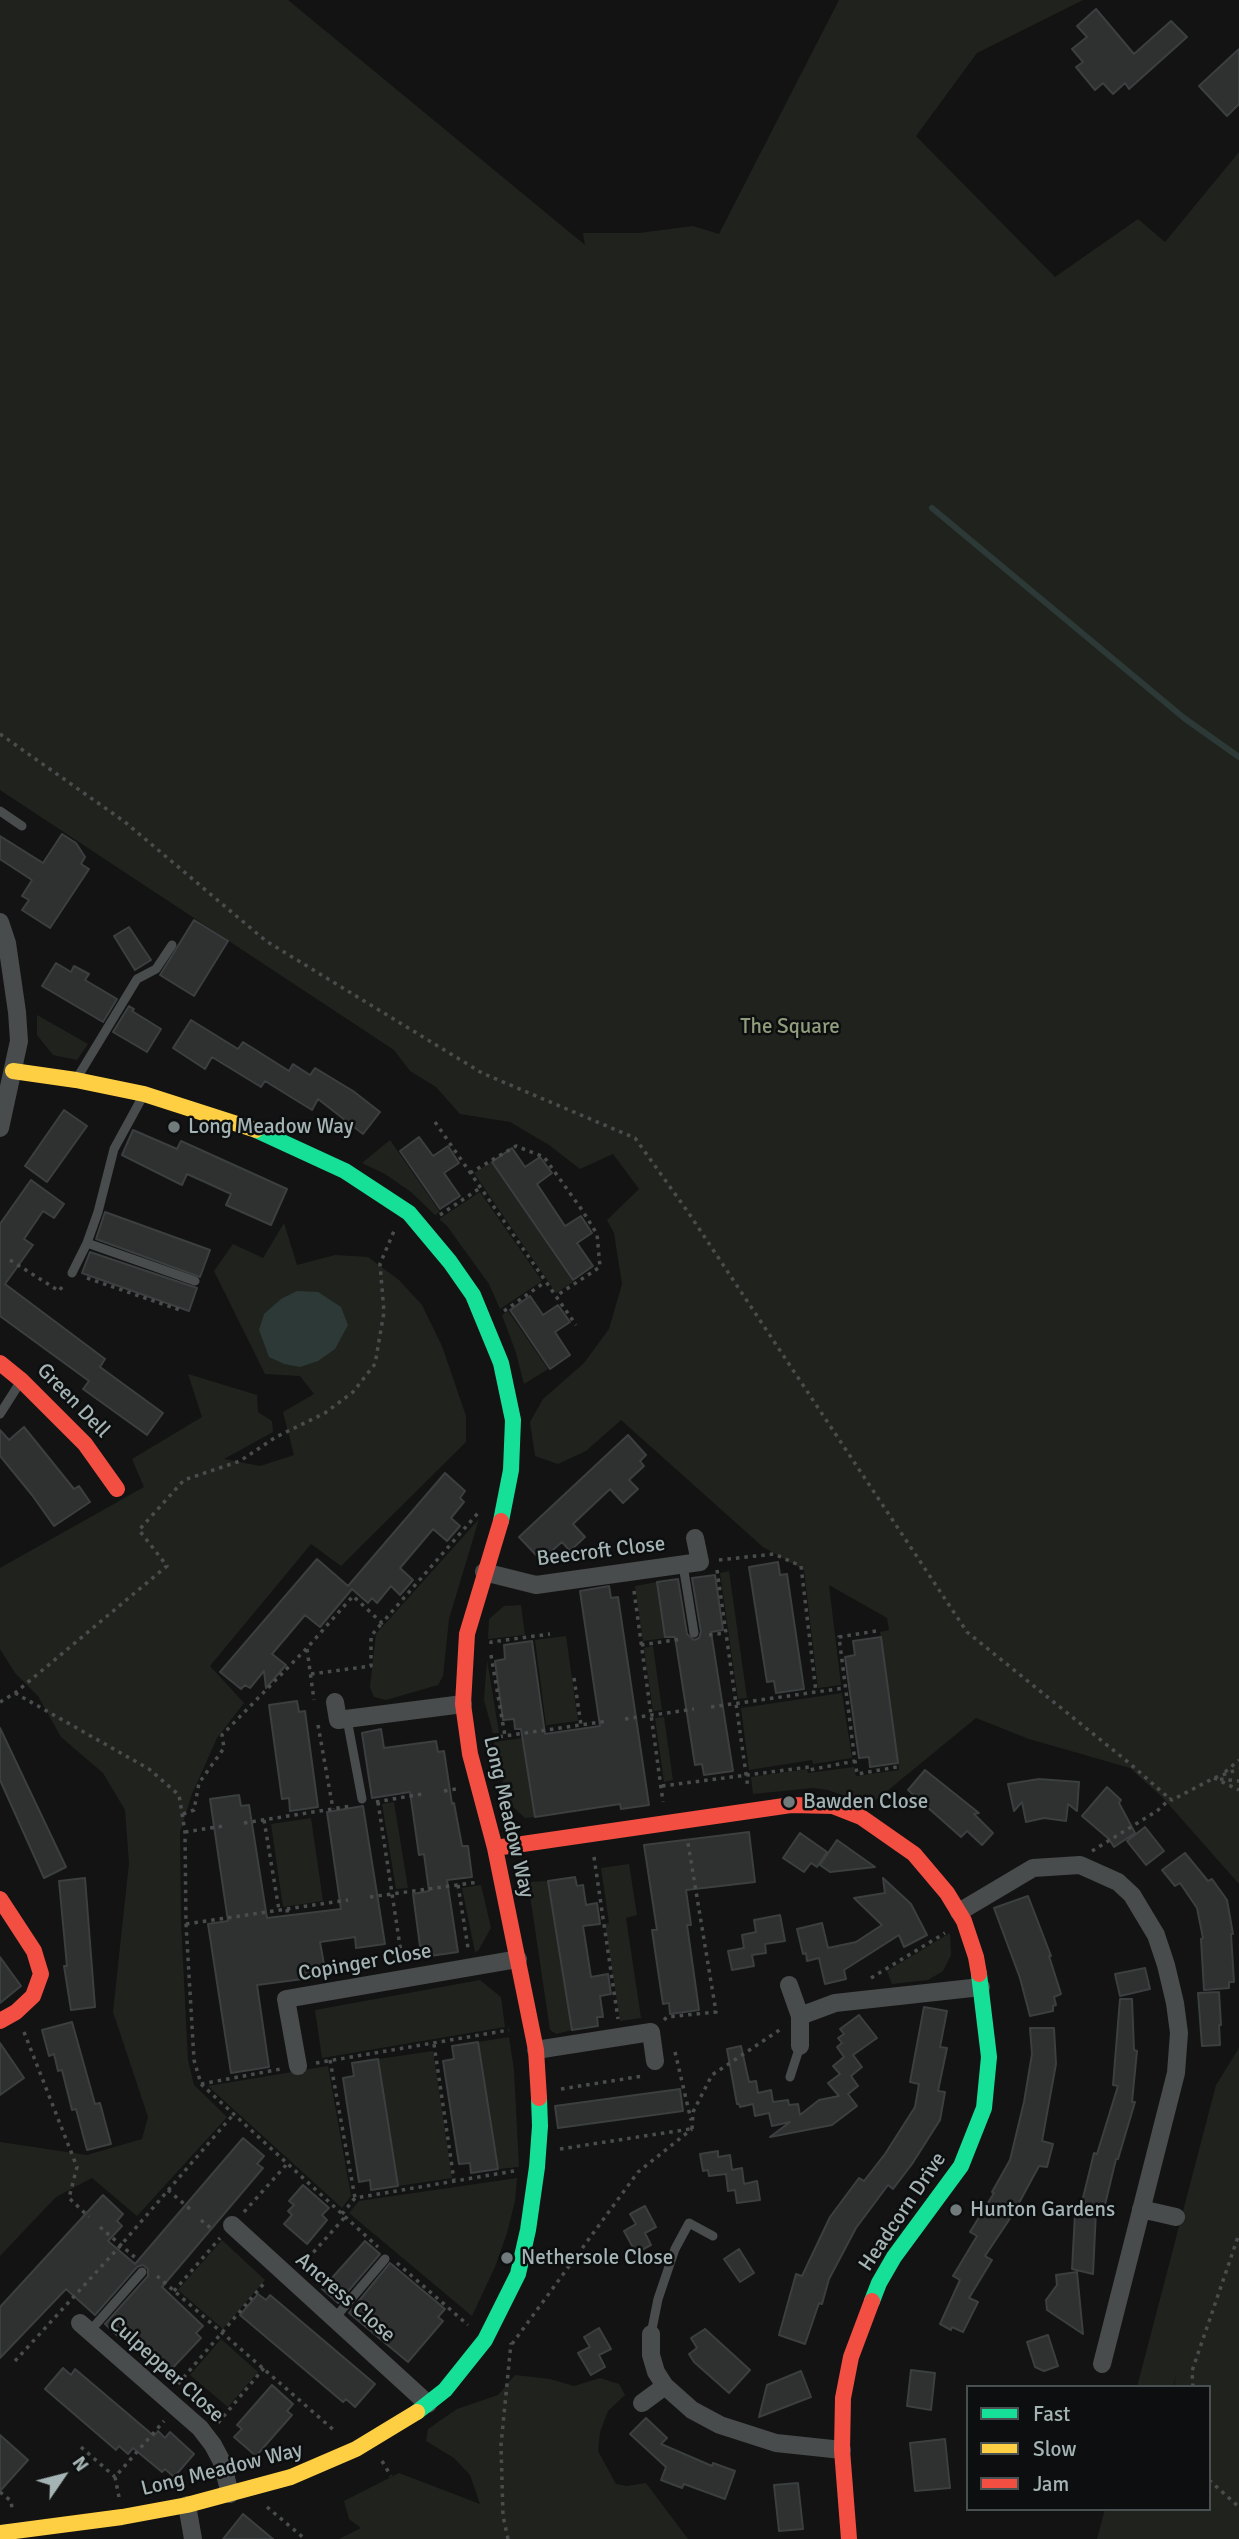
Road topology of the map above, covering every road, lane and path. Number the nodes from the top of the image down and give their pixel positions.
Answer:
1 (0, 734) edge
2 (0, 811) edge
3 (22, 826) dead end
4 (0, 922) edge
5 (3, 945) edge
6 (172, 945) dead end
7 (13, 1071) junction
8 (76, 1080) junction
9 (144, 1094) junction
10 (435, 1122) dead end
11 (0, 1128) edge
12 (470, 1173) junction
13 (481, 1188) junction
14 (409, 1213) junction
15 (421, 1228) junction
16 (87, 1243) junction
17 (10, 1260) dead end
18 (72, 1273) junction
19 (195, 1281) dead end
20 (545, 1282) junction
21 (556, 1296) junction
22 (180, 1310) dead end
23 (486, 1324) junction
24 (576, 1325) dead end
25 (0, 1363) edge
26 (22, 1380) junction
27 (0, 1414) edge
28 (115, 1477) dead end
29 (504, 1510) junction
30 (695, 1538) dead end
31 (683, 1565) junction
32 (484, 1572) junction
33 (631, 1572) junction
34 (382, 1623) junction
35 (876, 1631) dead end
36 (694, 1633) dead end
37 (550, 1634) dead end
38 (310, 1674) dead end
39 (574, 1678) dead end
40 (845, 1688) junction
41 (816, 1692) junction
42 (15, 1693) junction
43 (0, 1702) edge
44 (335, 1702) dead end
45 (736, 1703) junction
46 (463, 1704) junction
47 (711, 1707) dead end
48 (694, 1709) dead end
49 (651, 1715) junction
50 (347, 1719) junction
51 (625, 1719) dead end
52 (608, 1721) dead end
53 (581, 1725) junction
54 (505, 1736) junction
55 (468, 1741) junction
56 (1239, 1760) edge
57 (855, 1761) junction
58 (897, 1767) dead end
59 (1239, 1769) edge
60 (746, 1775) junction
61 (1222, 1775) junction
62 (1214, 1778) junction
63 (1239, 1781) edge
64 (661, 1786) junction
65 (1239, 1790) edge
66 (422, 1794) dead end
67 (1170, 1799) junction
68 (366, 1801) joint
69 (378, 1802) junction
70 (353, 1806) dead end
71 (752, 1811) junction
72 (183, 1814) junction
73 (264, 1820) junction
74 (684, 1821) junction
75 (244, 1823) dead end
76 (666, 1823) junction
77 (223, 1826) dead end
78 (185, 1832) junction
79 (590, 1835) junction
80 (495, 1848) junction
81 (1080, 1865) junction
82 (501, 1878) junction
83 (458, 1885) junction
84 (392, 1894) junction
85 (370, 1897) dead end
86 (0, 1899) edge
87 (348, 1900) dead end
88 (287, 1909) junction
89 (279, 1910) junction
90 (962, 1916) junction
91 (288, 1917) dead end
92 (186, 1924) junction
93 (518, 1959) junction
94 (471, 1967) junction
95 (405, 1979) junction
96 (868, 1980) dead end
97 (789, 1985) dead end
98 (981, 1987) junction
99 (16, 2012) junction
100 (800, 2015) junction
101 (0, 2021) edge
102 (531, 2026) junction
103 (670, 2031) dead end
104 (620, 2035) junction
105 (435, 2044) junction
106 (674, 2044) dead end
107 (800, 2046) joint
108 (536, 2050) junction
109 (330, 2060) junction
110 (299, 2066) junction
111 (662, 2066) joint
112 (680, 2071) junction
113 (645, 2076) dead end
114 (790, 2077) dead end
115 (201, 2084) junction
116 (539, 2093) junction
117 (232, 2115) junction
118 (692, 2129) junction
119 (538, 2160) junction
120 (287, 2164) junction
121 (454, 2180) junction
122 (168, 2190) junction
123 (355, 2197) junction
124 (190, 2209) dead end
125 (1141, 2209) junction
126 (343, 2216) junction
127 (89, 2217) dead end
128 (1176, 2217) dead end
129 (232, 2225) junction
130 (100, 2227) dead end
131 (1239, 2234) edge
132 (713, 2236) dead end
133 (121, 2245) junction
134 (388, 2257) junction
135 (139, 2260) dead end
136 (142, 2272) dead end
137 (283, 2274) junction
138 (156, 2276) dead end
139 (174, 2291) junction
140 (334, 2319) junction
141 (498, 2319) junction
142 (85, 2327) joint
143 (222, 2332) junction
144 (651, 2334) joint
145 (485, 2340) junction
146 (512, 2344) junction
147 (15, 2361) dead end
148 (1102, 2364) dead end
149 (264, 2368) junction
150 (1193, 2385) edge
151 (665, 2386) junction
152 (172, 2403) junction
153 (642, 2403) dead end
154 (428, 2404) junction
155 (207, 2436) junction
156 (81, 2447) dead end
157 (356, 2449) junction
158 (842, 2450) junction
159 (116, 2477) junction
160 (1211, 2482) edge
161 (238, 2492) junction
162 (187, 2505) junction
163 (1239, 2507) edge
164 (122, 2517) junction
165 (0, 2533) edge
166 (193, 2539) edge
167 (306, 2539) edge
168 (508, 2539) edge
169 (849, 2539) edge

1 - 67 path
2 - 3 lane
4 - 5 street
5 - 7 street
6 - 8 lane
7 - 8 street, Long Meadow Way
7 - 11 street
8 - 9 street, Long Meadow Way
9 - 14 street, Long Meadow Way
9 - 16 lane
10 - 12 path
12 - 13 path
12 - 21 path
13 - 15 path
13 - 20 path
14 - 15 street, Long Meadow Way
14 - 42 path
15 - 23 street, Long Meadow Way
16 - 18 lane
16 - 19 lane
17 - 18 path
18 - 22 path
20 - 21 path
20 - 23 path
21 - 24 path
23 - 29 street, Long Meadow Way
25 - 26 street, Green Dell
26 - 27 lane
26 - 28 street, Green Dell
29 - 32 street, Long Meadow Way
29 - 34 path
30 - 31 street, Beecroft Close
31 - 33 street, Beecroft Close
31 - 36 lane
32 - 33 street, Beecroft Close
32 - 46 street, Long Meadow Way
33 - 49 path
34 - 38 path
34 - 72 path
35 - 40 path
37 - 54 path
39 - 53 path
40 - 41 path
40 - 57 path
41 - 45 path
41 - 45 path
42 - 43 path
42 - 72 path
44 - 50 street
45 - 47 path
45 - 60 path
46 - 50 street
46 - 55 street, Long Meadow Way
48 - 49 path
49 - 51 path
49 - 64 path
50 - 68 lane
52 - 53 path
53 - 54 path
54 - 55 path
55 - 80 street, Long Meadow Way
56 - 61 path
57 - 58 path
57 - 60 path
59 - 61 path
60 - 64 path
60 - 71 path
61 - 62 path
62 - 63 path
62 - 65 path
62 - 67 path
64 - 76 path
66 - 69 path
67 - 81 path
68 - 69 path
69 - 84 path
70 - 73 path
71 - 74 street
71 - 90 street, Headcorn Drive
72 - 78 path
73 - 75 path
73 - 89 path
74 - 76 street
74 - 103 path
76 - 79 street
77 - 78 path
78 - 92 path
79 - 80 street
79 - 104 path
80 - 82 street, Long Meadow Way
81 - 90 street
81 - 125 street
82 - 83 path
82 - 93 street, Long Meadow Way
83 - 84 path
83 - 94 path
84 - 85 path
84 - 95 path
86 - 99 street
87 - 88 path
88 - 89 path
88 - 91 path
89 - 92 path
90 - 96 path
90 - 98 street, Headcorn Drive
92 - 115 path
93 - 94 street, Copinger Close
93 - 102 street, Long Meadow Way
94 - 95 street, Copinger Close
95 - 110 street, Copinger Close
97 - 100 street
98 - 100 street
98 - 158 street, Headcorn Drive
99 - 101 street
99 - 127 path
100 - 107 street
100 - 118 path
102 - 105 path
102 - 108 street, Long Meadow Way
104 - 108 street
104 - 111 street
105 - 109 path
105 - 121 path
106 - 112 path
107 - 114 lane
108 - 116 street, Long Meadow Way
109 - 110 path
109 - 123 path
110 - 115 path
111 - 112 path
112 - 118 path
113 - 116 path
115 - 117 path
116 - 119 street, Long Meadow Way
117 - 120 path
117 - 122 path
118 - 119 path
118 - 146 path
119 - 121 path
119 - 141 street, Long Meadow Way
120 - 126 path
120 - 129 path
121 - 123 path
122 - 124 path
122 - 133 path
123 - 126 path
125 - 128 street
125 - 148 street
126 - 134 path
126 - 137 path
129 - 137 street, Ancress Close
129 - 139 path
130 - 133 path
131 - 150 path
132 - 144 lane
133 - 135 path
133 - 147 path
134 - 140 lane
134 - 145 path
136 - 142 lane
137 - 140 street, Ancress Close
137 - 143 path
138 - 139 path
139 - 143 path
140 - 154 street, Ancress Close
141 - 145 street, Long Meadow Way
141 - 146 path
142 - 152 street, Culpepper Close
143 - 149 path
143 - 152 path
144 - 151 street
145 - 154 street, Long Meadow Way
146 - 168 path
149 - 155 path
149 - 157 path
151 - 153 street
151 - 158 street
152 - 155 street, Culpepper Close
152 - 159 path
154 - 157 street, Long Meadow Way
155 - 161 street, Culpepper Close
156 - 159 path
157 - 161 street, Long Meadow Way
158 - 169 street, Headcorn Drive
159 - 164 path
160 - 163 path
161 - 162 street, Long Meadow Way
161 - 167 path
162 - 164 street, Long Meadow Way
162 - 166 street
164 - 165 street, Long Meadow Way

